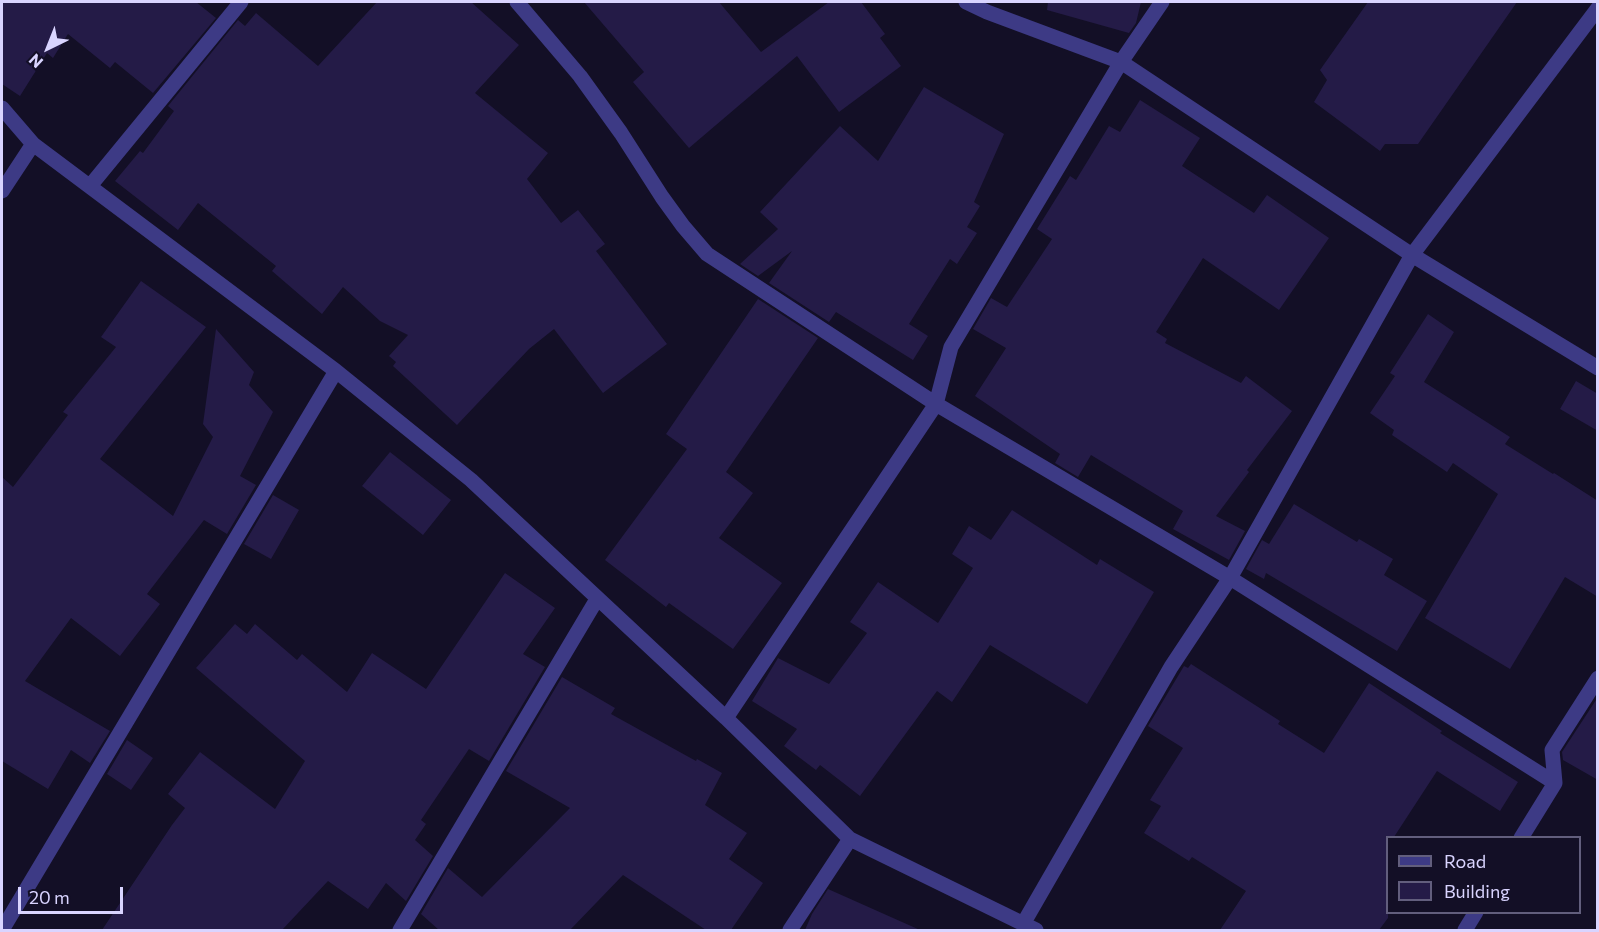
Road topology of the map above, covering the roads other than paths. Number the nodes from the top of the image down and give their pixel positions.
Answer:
1 (241, 2) edge
2 (517, 2) edge
3 (966, 2) edge
4 (1162, 2) edge
5 (1598, 8) edge
6 (1121, 62) junction
7 (2, 108) edge
8 (33, 144) junction
9 (90, 186) junction
10 (2, 191) edge
11 (1412, 255) junction
12 (1598, 368) edge
13 (336, 371) junction
14 (936, 404) junction
15 (1230, 578) junction
16 (597, 599) junction
17 (1598, 678) edge
18 (726, 718) junction
19 (1555, 783) junction
20 (1522, 836) edge
21 (850, 838) junction
22 (1475, 914) edge
23 (5, 927) edge
24 (1029, 927) edge
25 (400, 930) edge
26 (790, 930) edge
27 (1465, 930) edge

1 - 9 street
2 - 14 street
3 - 6 street
4 - 6 street
5 - 11 street
6 - 11 street
6 - 14 street
7 - 8 street
8 - 9 street
8 - 10 street
9 - 13 street
11 - 12 street
11 - 15 street
13 - 16 street
13 - 23 street
14 - 15 street
14 - 18 street
15 - 19 street
15 - 24 street
16 - 18 street
16 - 25 street
17 - 19 street
18 - 21 street
19 - 20 street
21 - 24 street
21 - 26 street
22 - 27 street

